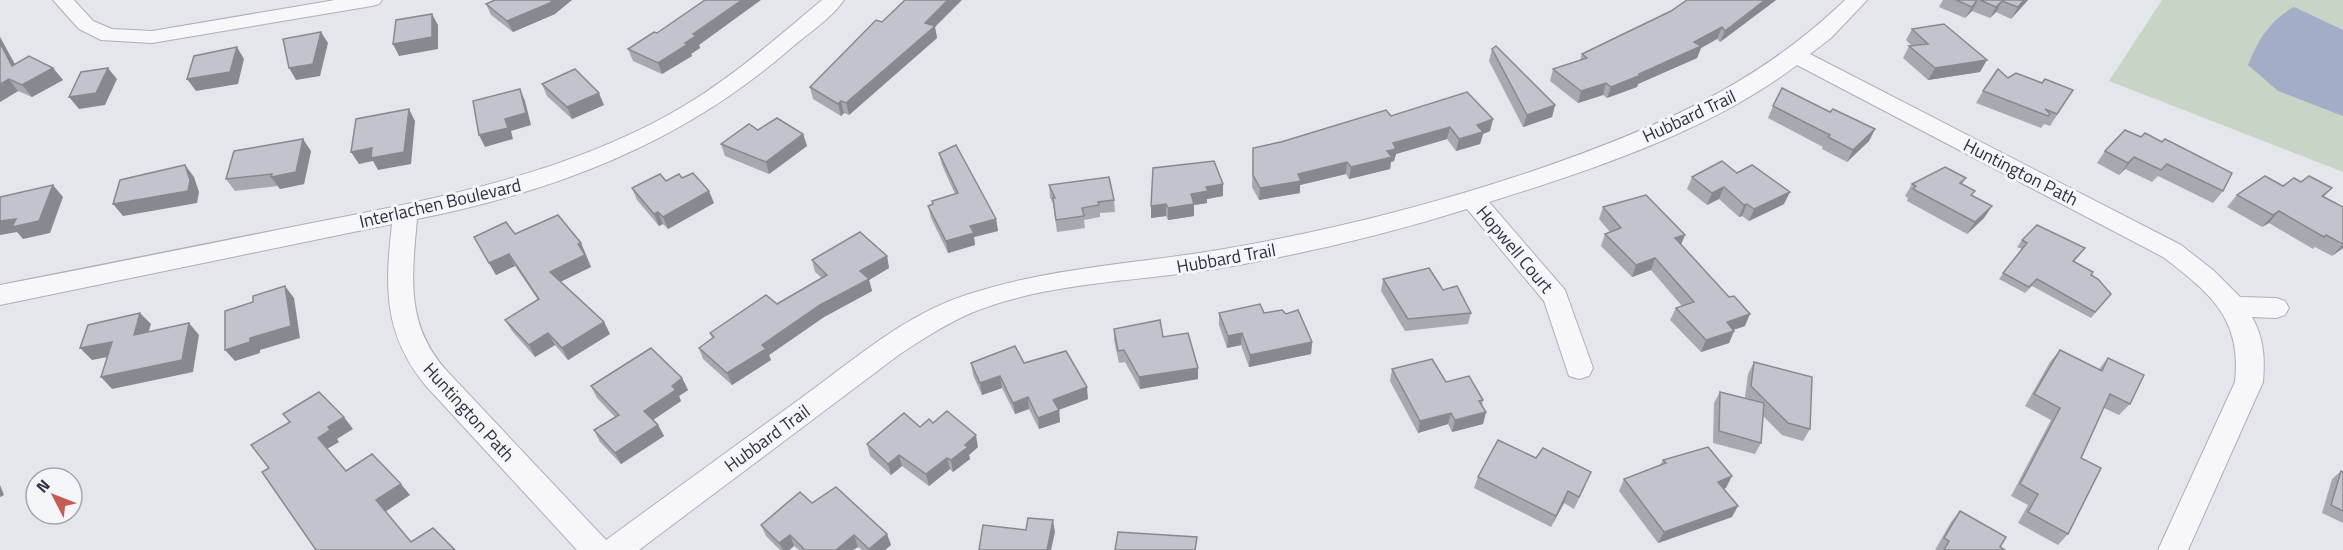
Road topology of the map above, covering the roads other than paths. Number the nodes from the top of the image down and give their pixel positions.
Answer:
1 (63, 0) edge
2 (372, 0) edge
3 (834, 0) edge
4 (1857, 0) edge
5 (1795, 56) junction
6 (1473, 199) junction
7 (405, 212) junction
8 (0, 295) edge
9 (2233, 307) junction
10 (2276, 308) dead end
11 (1579, 368) dead end
12 (596, 550) edge
13 (616, 550) edge
14 (2173, 550) edge

1 - 2 street
3 - 7 street, Interlachen Boulevard
4 - 5 street, Hubbard Trail
5 - 6 street, Hubbard Trail
5 - 9 street, Huntington Path
6 - 11 street, Hopwell Court
6 - 13 street, Hubbard Trail
7 - 8 street, Interlachen Boulevard
7 - 12 street, Huntington Path
9 - 10 street
9 - 14 street, Huntington Path

